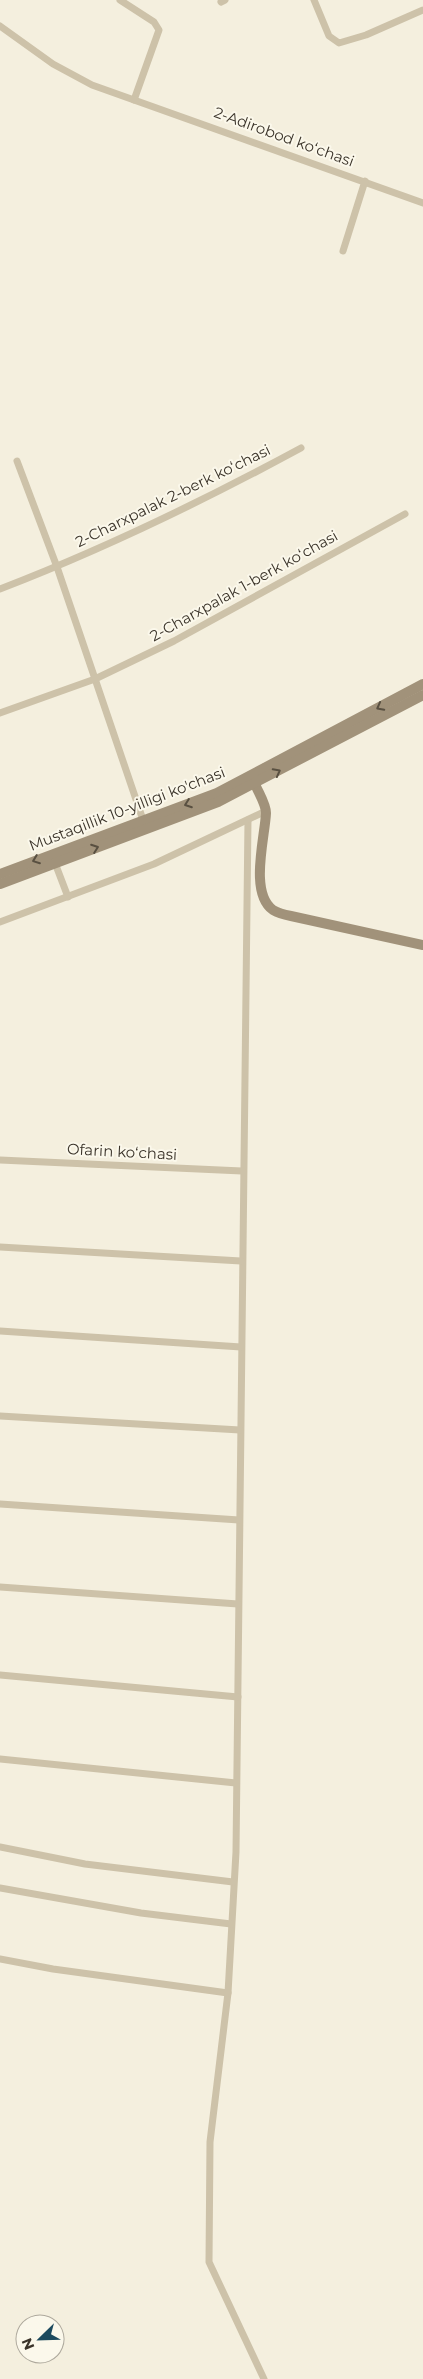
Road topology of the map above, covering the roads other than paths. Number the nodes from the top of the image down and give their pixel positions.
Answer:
1 (120, 0) edge
2 (314, 0) edge
3 (423, 10) edge
4 (0, 26) edge
5 (134, 100) junction
6 (365, 181) junction
7 (423, 203) edge
8 (344, 251) dead end
9 (301, 448) dead end
10 (17, 461) dead end
11 (405, 514) dead end
12 (57, 567) junction
13 (0, 589) edge
14 (96, 679) junction
15 (423, 684) edge
16 (423, 695) edge
17 (0, 713) edge
18 (255, 784) junction
19 (266, 811) junction
20 (143, 820) junction
21 (248, 820) junction
22 (57, 867) junction
23 (0, 874) edge
24 (0, 884) edge
25 (68, 897) junction
26 (0, 922) edge
27 (423, 945) edge
28 (0, 1160) edge
29 (242, 1171) junction
30 (0, 1247) edge
31 (242, 1261) junction
32 (0, 1331) edge
33 (241, 1347) junction
34 (0, 1416) edge
35 (240, 1430) junction
36 (0, 1504) edge
37 (239, 1520) junction
38 (0, 1587) edge
39 (238, 1604) junction
40 (0, 1675) edge
41 (238, 1697) junction
42 (0, 1759) edge
43 (236, 1784) junction
44 (0, 1847) edge
45 (233, 1882) junction
46 (0, 1888) edge
47 (231, 1924) junction
48 (0, 1959) edge
49 (228, 1993) junction
50 (264, 2379) edge

1 - 5 street
2 - 3 street
4 - 5 street, 2-Adirobod koʻchasi
5 - 6 street, 2-Adirobod koʻchasi
6 - 7 street, 2-Adirobod koʻchasi
6 - 8 street
9 - 12 street, 2-Charxpalak 2-berk koʻchasi
10 - 12 street
11 - 14 street, 2-Charxpalak 1-berk koʻchasi
12 - 13 street, 2-Charxpalak 2-berk koʻchasi
12 - 14 street
14 - 17 street, 2-Charxpalak 1-berk koʻchasi
14 - 20 street
15 -> 20 main road, Mustaqillik 10-yilligi ko'chasi
18 -> 16 main road, Mustaqillik 10-yilligi ko'chasi
18 - 19 main road
22 -> 18 main road, Mustaqillik 10-yilligi ko'chasi
19 - 21 street
19 - 27 main road
20 -> 23 main road, Mustaqillik 10-yilligi ko'chasi
21 - 25 street
21 - 29 street
22 - 24 main road, Mustaqillik 10-yilligi ko'chasi
22 - 25 street
25 - 26 street
28 - 29 street, Ofarin koʻchasi
29 - 31 street
30 - 31 street
31 - 33 street
32 - 33 street
33 - 35 street
34 - 35 street
35 - 37 street
36 - 37 street
37 - 39 street
38 - 39 street
39 - 41 street
40 - 41 street
41 - 43 street
42 - 43 street
43 - 45 street
44 - 45 street
45 - 47 street
46 - 47 street
47 - 49 street
48 - 49 street
49 - 50 street

